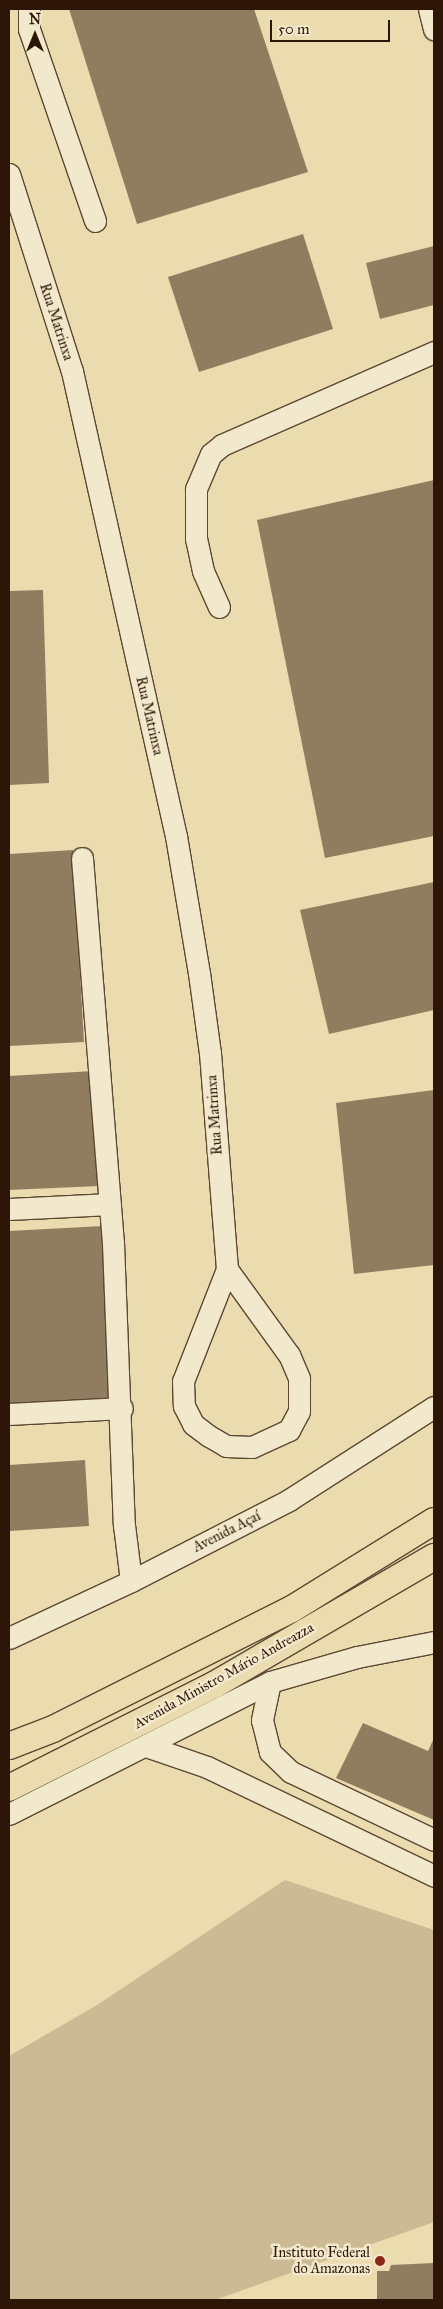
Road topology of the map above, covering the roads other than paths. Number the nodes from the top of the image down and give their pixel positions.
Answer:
1 (29, 9) edge
2 (429, 9) edge
3 (434, 29) edge
4 (9, 174) edge
5 (94, 221) dead end
6 (434, 352) edge
7 (219, 607) dead end
8 (82, 858) dead end
9 (110, 1204) junction
10 (9, 1209) edge
11 (227, 1269) junction
12 (434, 1407) edge
13 (122, 1408) junction
14 (9, 1414) edge
15 (434, 1521) edge
16 (434, 1557) edge
17 (131, 1582) junction
18 (9, 1638) edge
19 (434, 1642) edge
20 (270, 1682) junction
21 (53, 1729) junction
22 (9, 1746) edge
23 (146, 1746) junction
24 (291, 1772) junction
25 (23, 1790) edge
26 (270, 1797) junction
27 (9, 1814) edge
28 (434, 1840) edge
29 (434, 1876) edge

1 - 5 street
2 - 3 street
4 - 11 street, Rua Matrinxa
6 - 7 street
8 - 9 street
9 - 10 street
9 - 13 street
11 - 11 street, Rua Matrinxa
12 - 17 street, Avenida Açaí
13 - 14 street
13 - 17 street
15 - 21 main road, Avenida Ministro Mário Andreazza
16 - 25 main road, Avenida Ministro Mário Andreazza
17 - 18 street, Avenida Açaí
19 - 20 street, Avenida Ministro Mário Andreazza
20 - 23 street, Avenida Ministro Mário Andreazza
20 - 24 street
21 - 22 main road, Avenida Ministro Mário Andreazza
21 - 25 main road
23 - 25 street, Avenida Ministro Mário Andreazza
23 - 26 street
24 - 26 street
24 - 28 street
25 - 27 street
26 - 29 street

